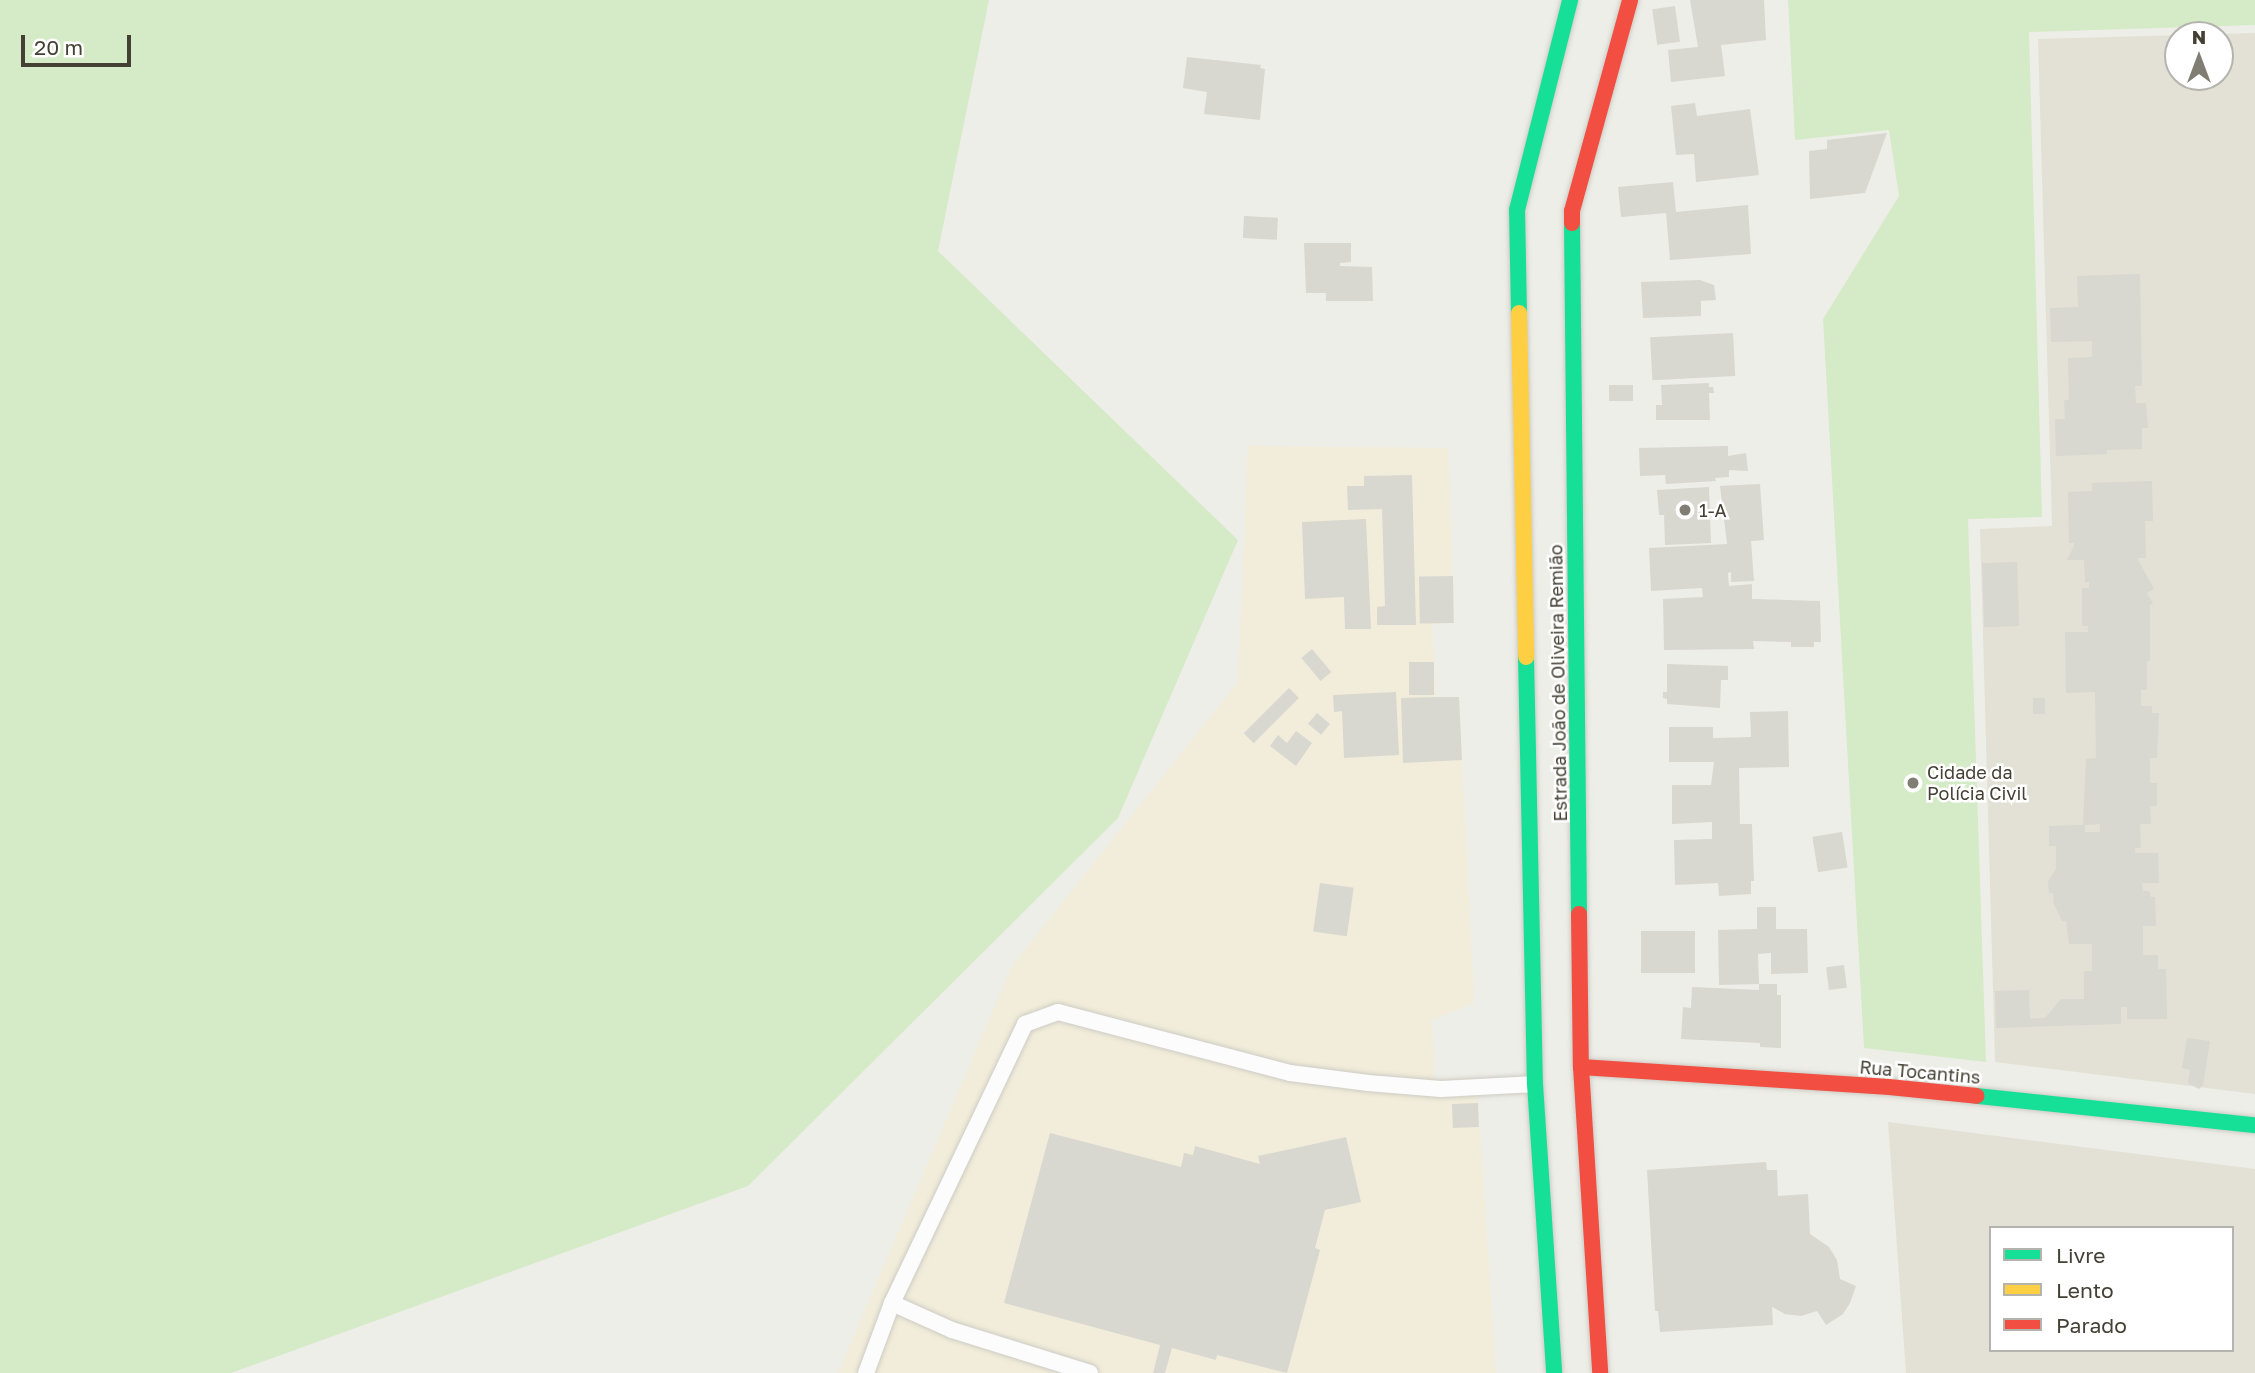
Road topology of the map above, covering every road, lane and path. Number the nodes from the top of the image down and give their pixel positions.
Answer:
1 (1570, 0) edge
2 (1630, 0) edge
3 (1581, 1066) junction
4 (1535, 1084) junction
5 (2255, 1125) edge
6 (892, 1303) junction
7 (866, 1373) edge
8 (1090, 1373) edge
9 (1554, 1373) edge
10 (1600, 1373) edge

1 - 4 main road, Estrada João de Oliveira Remião
2 - 3 main road, Estrada João de Oliveira Remião
3 - 5 main road, Rua Tocantins
3 - 10 main road, Estrada João de Oliveira Remião
4 - 6 lane
4 - 9 main road, Estrada João de Oliveira Remião
6 - 7 lane
6 - 8 lane

